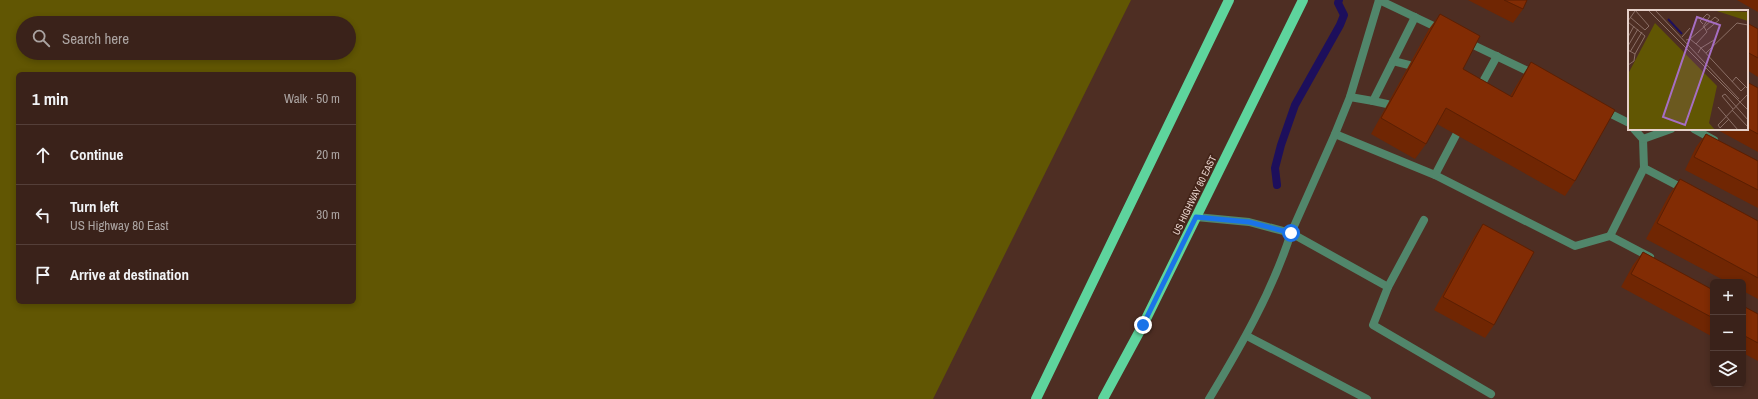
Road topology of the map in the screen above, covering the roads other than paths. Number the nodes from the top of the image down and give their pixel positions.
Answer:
1 (1229, 0) edge
2 (1303, 0) edge
3 (1379, 0) edge
4 (1415, 17) junction
5 (1497, 56) junction
6 (1393, 61) junction
7 (1409, 65) edge
8 (1546, 80) edge
9 (1350, 97) junction
10 (1475, 97) edge
11 (1373, 101) junction
12 (1387, 104) edge
13 (1594, 105) edge
14 (1628, 122) edge
15 (1635, 130) edge
16 (1668, 130) edge
17 (1696, 130) edge
18 (1335, 134) junction
19 (1456, 135) dead end
20 (1642, 139) junction
21 (1719, 142) edge
22 (1644, 168) junction
23 (1435, 175) junction
24 (1692, 193) edge
25 (1196, 217) junction
26 (1424, 220) dead end
27 (1291, 233) junction
28 (1610, 236) junction
29 (1657, 261) edge
30 (1388, 287) junction
31 (1247, 336) junction
32 (1491, 394) dead end
33 (1036, 399) edge
34 (1103, 399) edge
35 (1209, 399) edge
36 (1366, 399) edge

1 - 33 main road
2 - 25 main road, US HIGHWAY 80 EAST
3 - 4 lane
3 - 9 lane
4 - 5 lane
4 - 6 lane
5 - 8 lane
5 - 10 lane
6 - 7 lane
6 - 11 lane
9 - 11 lane
9 - 18 lane
11 - 12 lane
13 - 14 lane
15 - 20 lane
16 - 20 lane
17 - 21 lane
18 - 23 lane
18 - 27 lane
19 - 23 lane
20 - 22 lane
22 - 24 lane
22 - 28 lane
23 - 28 lane
25 - 27 lane
25 - 34 main road, US HIGHWAY 80 EAST
26 - 30 lane
27 - 30 lane
27 - 31 lane
28 - 29 lane
30 - 32 lane
31 - 35 lane
31 - 36 lane

